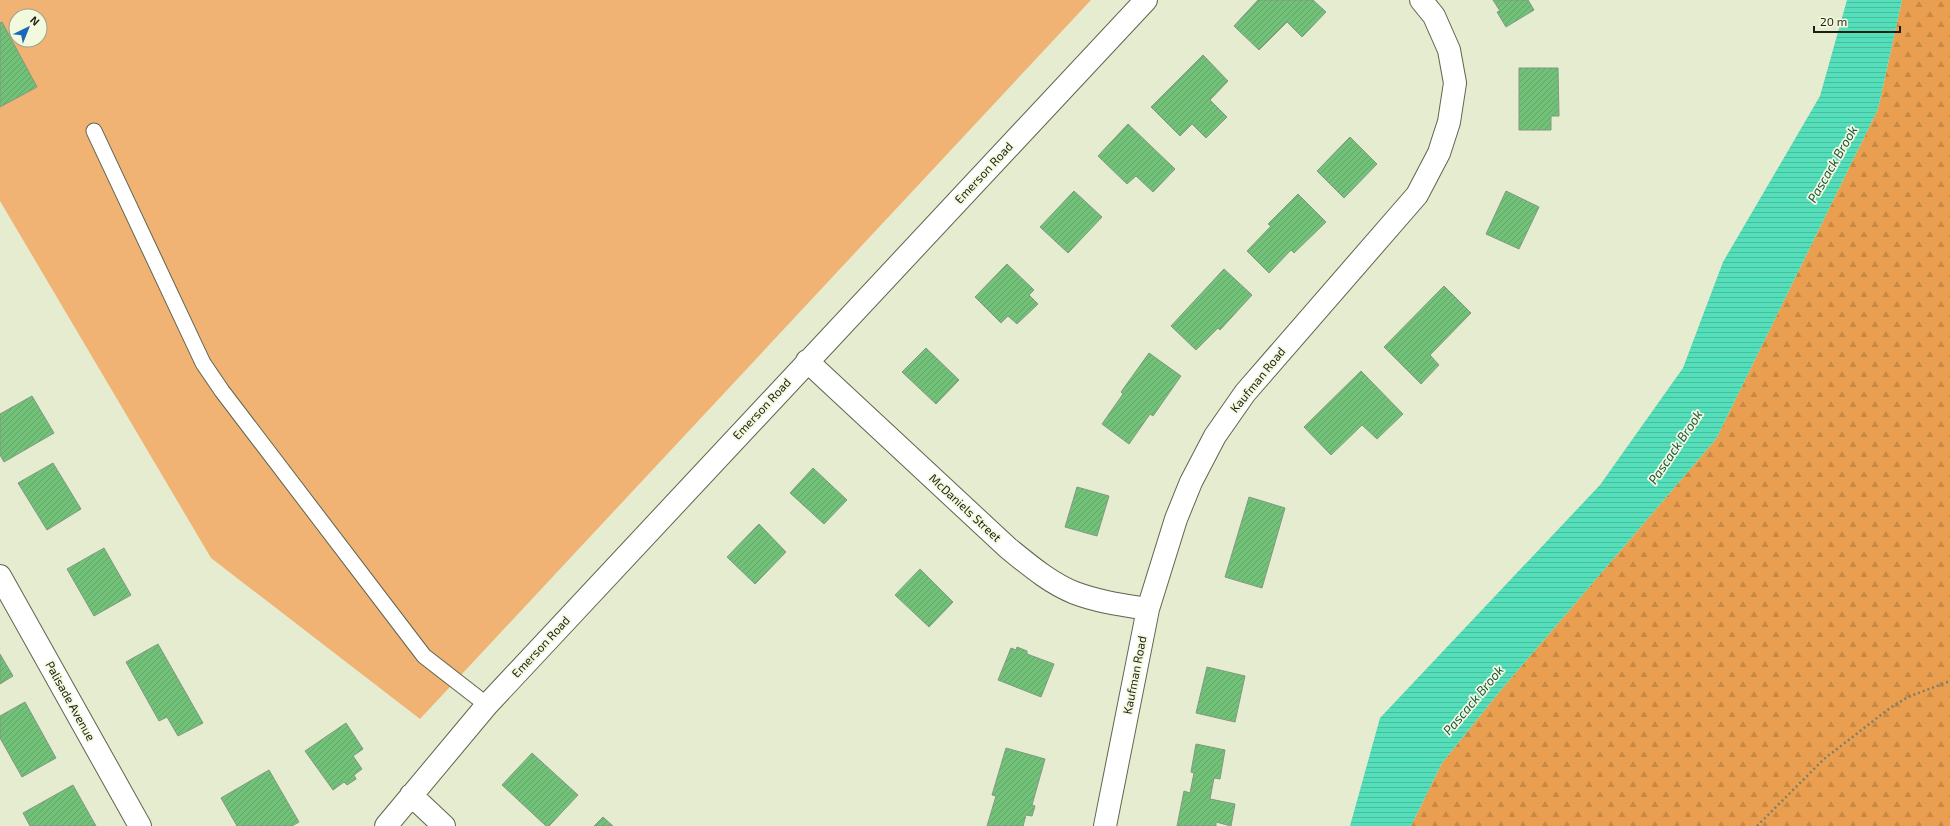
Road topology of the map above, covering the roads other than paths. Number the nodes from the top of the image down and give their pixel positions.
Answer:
1 (1146, 0) edge
2 (1421, 0) edge
3 (94, 131) dead end
4 (807, 361) junction
5 (0, 576) edge
6 (1148, 609) junction
7 (487, 706) junction
8 (411, 795) junction
9 (140, 826) edge
10 (386, 826) edge
11 (444, 826) edge
12 (1105, 826) edge

1 - 4 street, Emerson Road
2 - 6 street, Kaufman Road
3 - 7 lane
4 - 6 street, McDaniels Street
4 - 7 street, Emerson Road
5 - 9 street, Palisade Avenue
6 - 12 street, Kaufman Road
7 - 8 street, Emerson Road
8 - 10 street, Emerson Road
8 - 11 street

